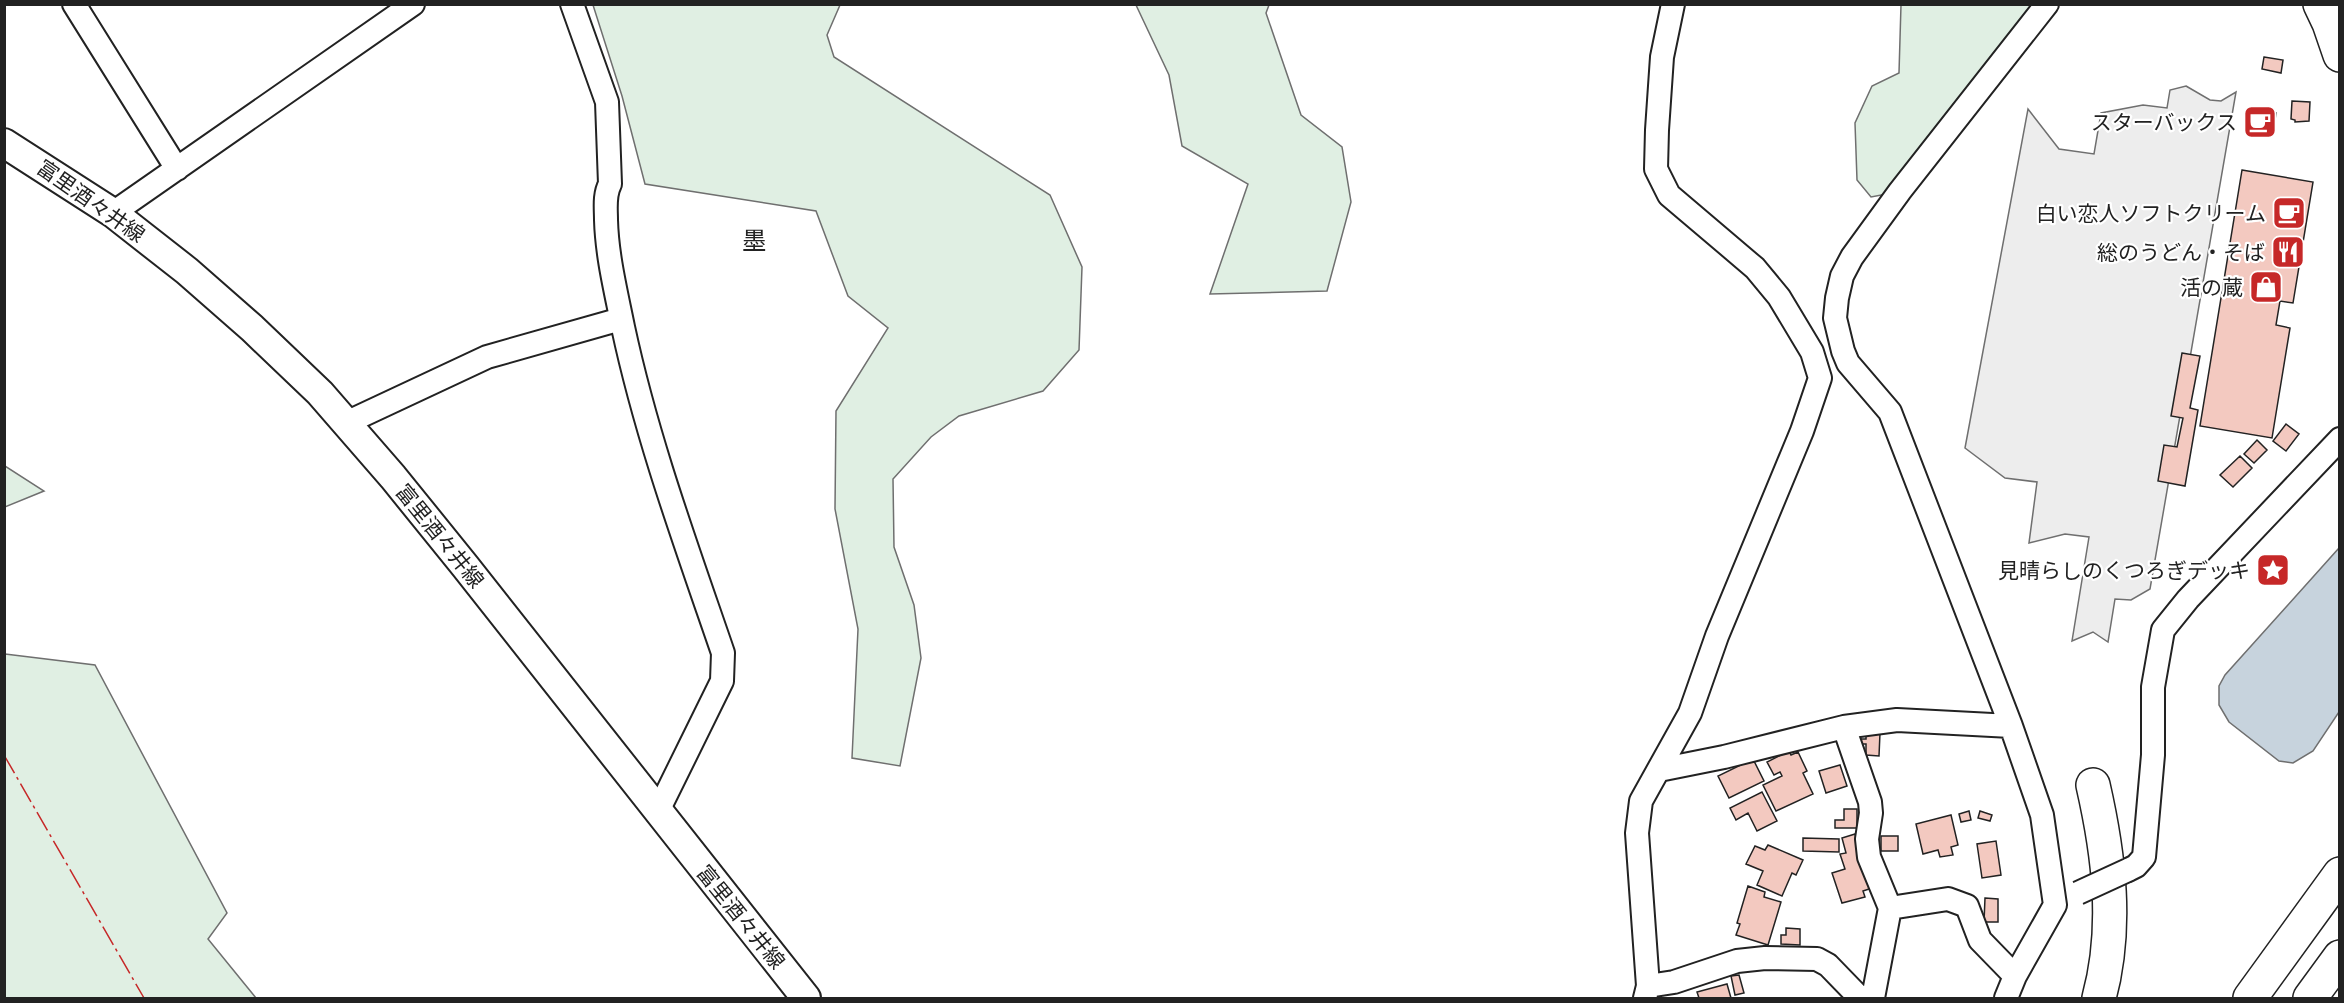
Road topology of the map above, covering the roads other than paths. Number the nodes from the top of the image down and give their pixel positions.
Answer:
1 (74, 4) edge
2 (413, 4) edge
3 (572, 4) edge
4 (1673, 4) edge
5 (2047, 4) edge
6 (2320, 4) edge
7 (2340, 56) edge
8 (4, 143) edge
9 (177, 169) junction
10 (113, 213) junction
11 (621, 319) junction
12 (1857, 374) junction
13 (1820, 378) junction
14 (346, 423) junction
15 (2340, 439) edge
16 (2011, 726) junction
17 (1844, 727) junction
18 (1659, 770) junction
19 (2093, 785) dead end
20 (657, 813) junction
21 (2340, 874) edge
22 (2055, 905) junction
23 (1890, 908) junction
24 (2340, 957) edge
25 (2015, 976) junction
26 (1647, 992) edge
27 (806, 999) edge
28 (1860, 999) edge
29 (1873, 999) edge
30 (2006, 999) edge
31 (2099, 999) edge
32 (2250, 999) edge
33 (2310, 999) edge

1 - 9 street
2 - 9 street
3 - 11 street
4 - 13 street
5 - 12 street
6 - 7 highway
8 - 10 main road, 富里酒々井線
9 - 10 street
10 - 14 main road, 富里酒々井線
11 - 14 street
11 - 20 street
12 - 13 street
12 - 16 street
13 - 18 street
14 - 20 main road, 富里酒々井線
15 - 22 street, bridge
16 - 17 street
16 - 22 street
17 - 18 street
17 - 23 street
18 - 26 street
19 - 31 highway
20 - 27 main road, 富里酒々井線
21 - 32 highway
22 - 25 street
23 - 25 street
23 - 29 street
24 - 33 highway
25 - 30 street
26 - 28 street

